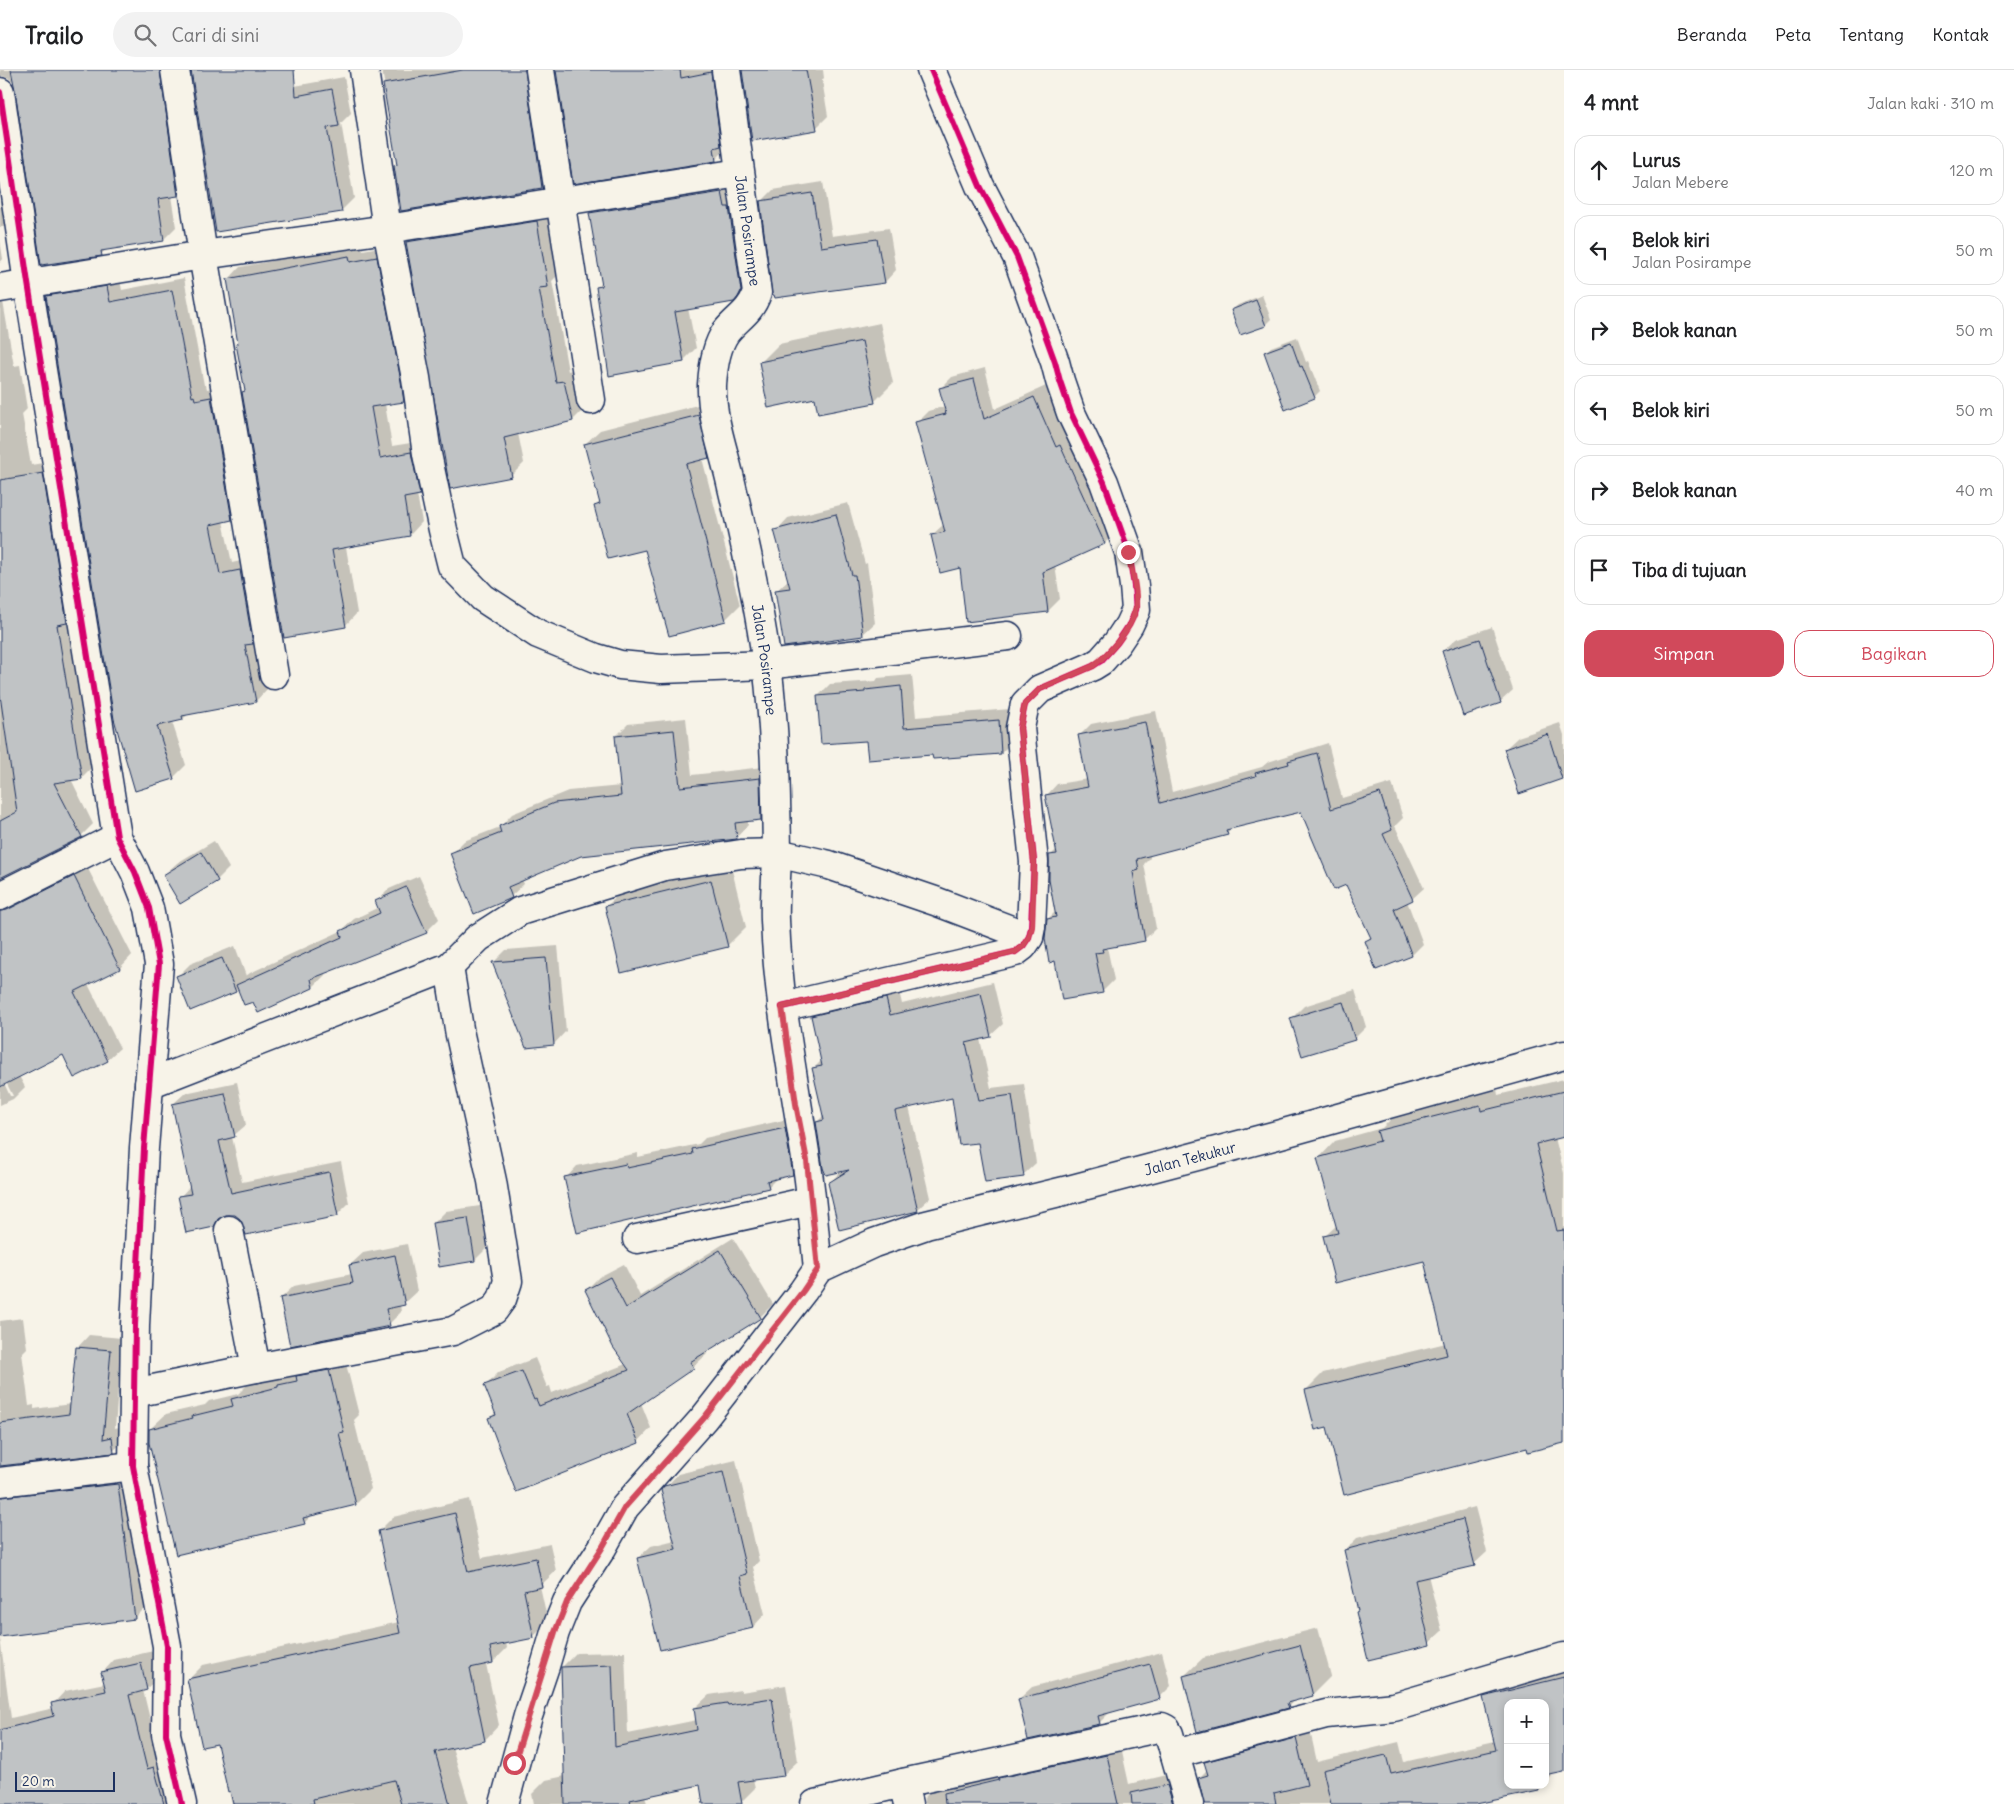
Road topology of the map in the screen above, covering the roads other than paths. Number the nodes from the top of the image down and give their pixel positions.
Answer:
1 (175, 70) edge
2 (364, 70) edge
3 (540, 70) edge
4 (726, 70) edge
5 (931, 70) edge
6 (0, 92) edge
7 (738, 173) junction
8 (559, 203) junction
9 (387, 229) junction
10 (203, 254) junction
11 (28, 283) junction
12 (0, 288) edge
13 (591, 400) dead end
14 (1008, 636) dead end
15 (767, 665) junction
16 (274, 674) dead end
17 (117, 837) junction
18 (777, 854) junction
19 (0, 896) edge
20 (1029, 937) junction
21 (449, 967) junction
22 (782, 1007) junction
23 (1564, 1055) edge
24 (149, 1084) junction
25 (810, 1201) junction
26 (229, 1230) dead end
27 (637, 1239) dead end
28 (818, 1269) junction
29 (256, 1368) junction
30 (134, 1393) junction
31 (133, 1466) junction
32 (0, 1482) edge
33 (1564, 1657) edge
34 (1175, 1754) junction
35 (905, 1794) edge
36 (182, 1804) edge
37 (504, 1804) edge
38 (815, 1804) edge
39 (1189, 1804) edge

1 - 10 street
2 - 9 street
3 - 8 street
4 - 7 street, Jalan Posirampe
5 - 20 street
6 - 11 street
7 - 8 street
7 - 15 street, Jalan Posirampe
8 - 9 street
8 - 13 street
9 - 10 street
9 - 15 street
10 - 11 street
10 - 16 street
11 - 12 street
11 - 17 street
14 - 15 street
15 - 18 street, Jalan Posirampe
17 - 19 street
17 - 24 street
18 - 20 street
18 - 21 street
18 - 22 street, Jalan Posirampe
20 - 22 street
21 - 24 street
21 - 29 street
22 - 25 street, Jalan Posirampe
23 - 28 street, Jalan Tekukur
24 - 30 street
25 - 27 street
25 - 28 street, Jalan Posirampe
26 - 29 street
28 - 37 street
29 - 30 street
30 - 31 street
31 - 32 street
31 - 36 street
33 - 34 street
34 - 35 street
34 - 39 street
35 - 38 street

